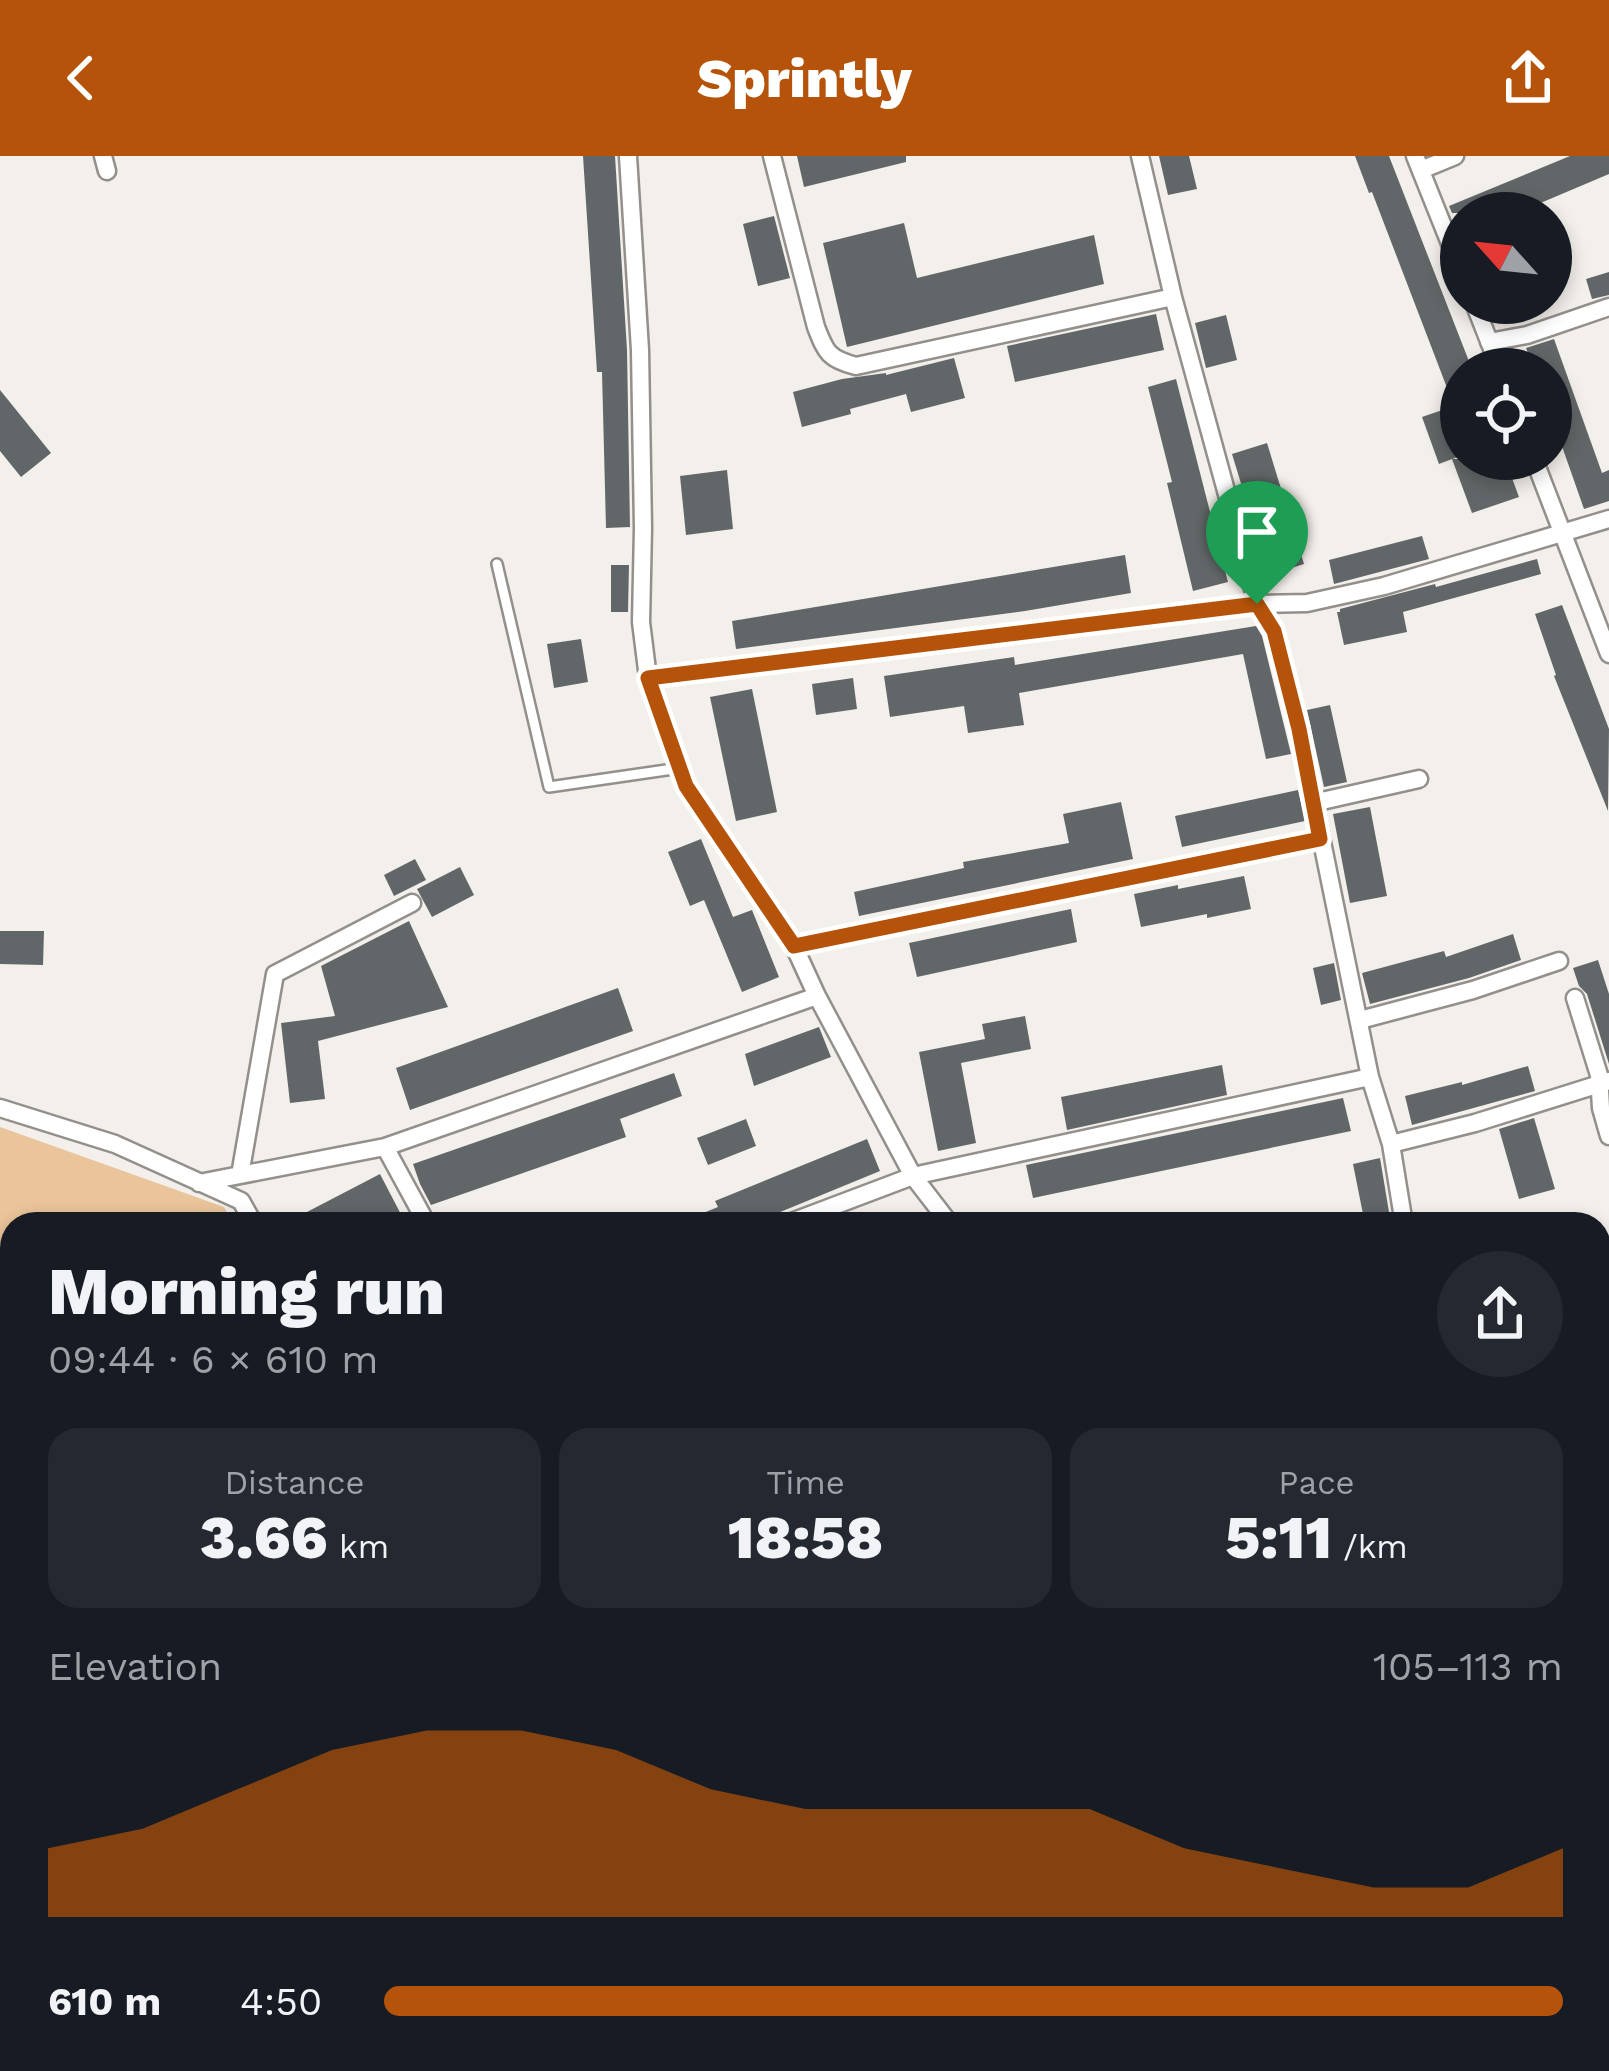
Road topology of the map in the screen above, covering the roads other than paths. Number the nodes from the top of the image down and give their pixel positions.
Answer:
1 (628, 156) edge
2 (772, 156) edge
3 (1140, 156) edge
4 (1455, 156) edge
5 (1418, 163) edge
6 (1440, 219) edge
7 (1173, 297) junction
8 (1609, 307) edge
9 (1482, 324) edge
10 (1489, 342) junction
11 (1491, 348) edge
12 (1542, 480) edge
13 (1609, 519) edge
14 (1562, 532) junction
15 (497, 563) dead end
16 (1257, 604) junction
17 (1609, 654) edge
18 (648, 678) junction
19 (680, 768) junction
20 (1419, 779) dead end
21 (1313, 803) junction
22 (1320, 839) junction
23 (412, 903) dead end
24 (794, 946) junction
25 (1559, 961) dead end
26 (817, 996) junction
27 (1574, 998) dead end
28 (1360, 1020) junction
29 (1370, 1077) junction
30 (1604, 1083) edge
31 (0, 1108) edge
32 (1609, 1136) edge
33 (1391, 1144) junction
34 (385, 1147) junction
35 (240, 1175) junction
36 (913, 1176) junction
37 (199, 1183) junction
38 (247, 1212) edge
39 (420, 1212) edge
40 (818, 1212) edge
41 (941, 1212) edge
42 (1402, 1212) edge

1 - 18 street
2 - 7 street
3 - 7 street
4 - 5 street
5 - 6 street
7 - 16 street
8 - 10 street
9 - 10 street
10 - 11 street
12 - 14 street
13 - 14 street
14 - 16 street
14 - 17 street
15 - 19 lane
16 - 18 street
16 - 21 street
18 - 19 street
19 - 24 street
20 - 21 street
21 - 22 street
22 - 24 street
22 - 28 street
23 - 35 street
24 - 26 street
25 - 28 street
26 - 34 street
26 - 36 street
27 - 30 street
28 - 29 street
29 - 33 street
29 - 36 street
30 - 32 street
30 - 33 street
31 - 37 street
33 - 42 street
34 - 35 street
34 - 39 street
35 - 37 street
36 - 40 street
36 - 41 street
37 - 38 street

